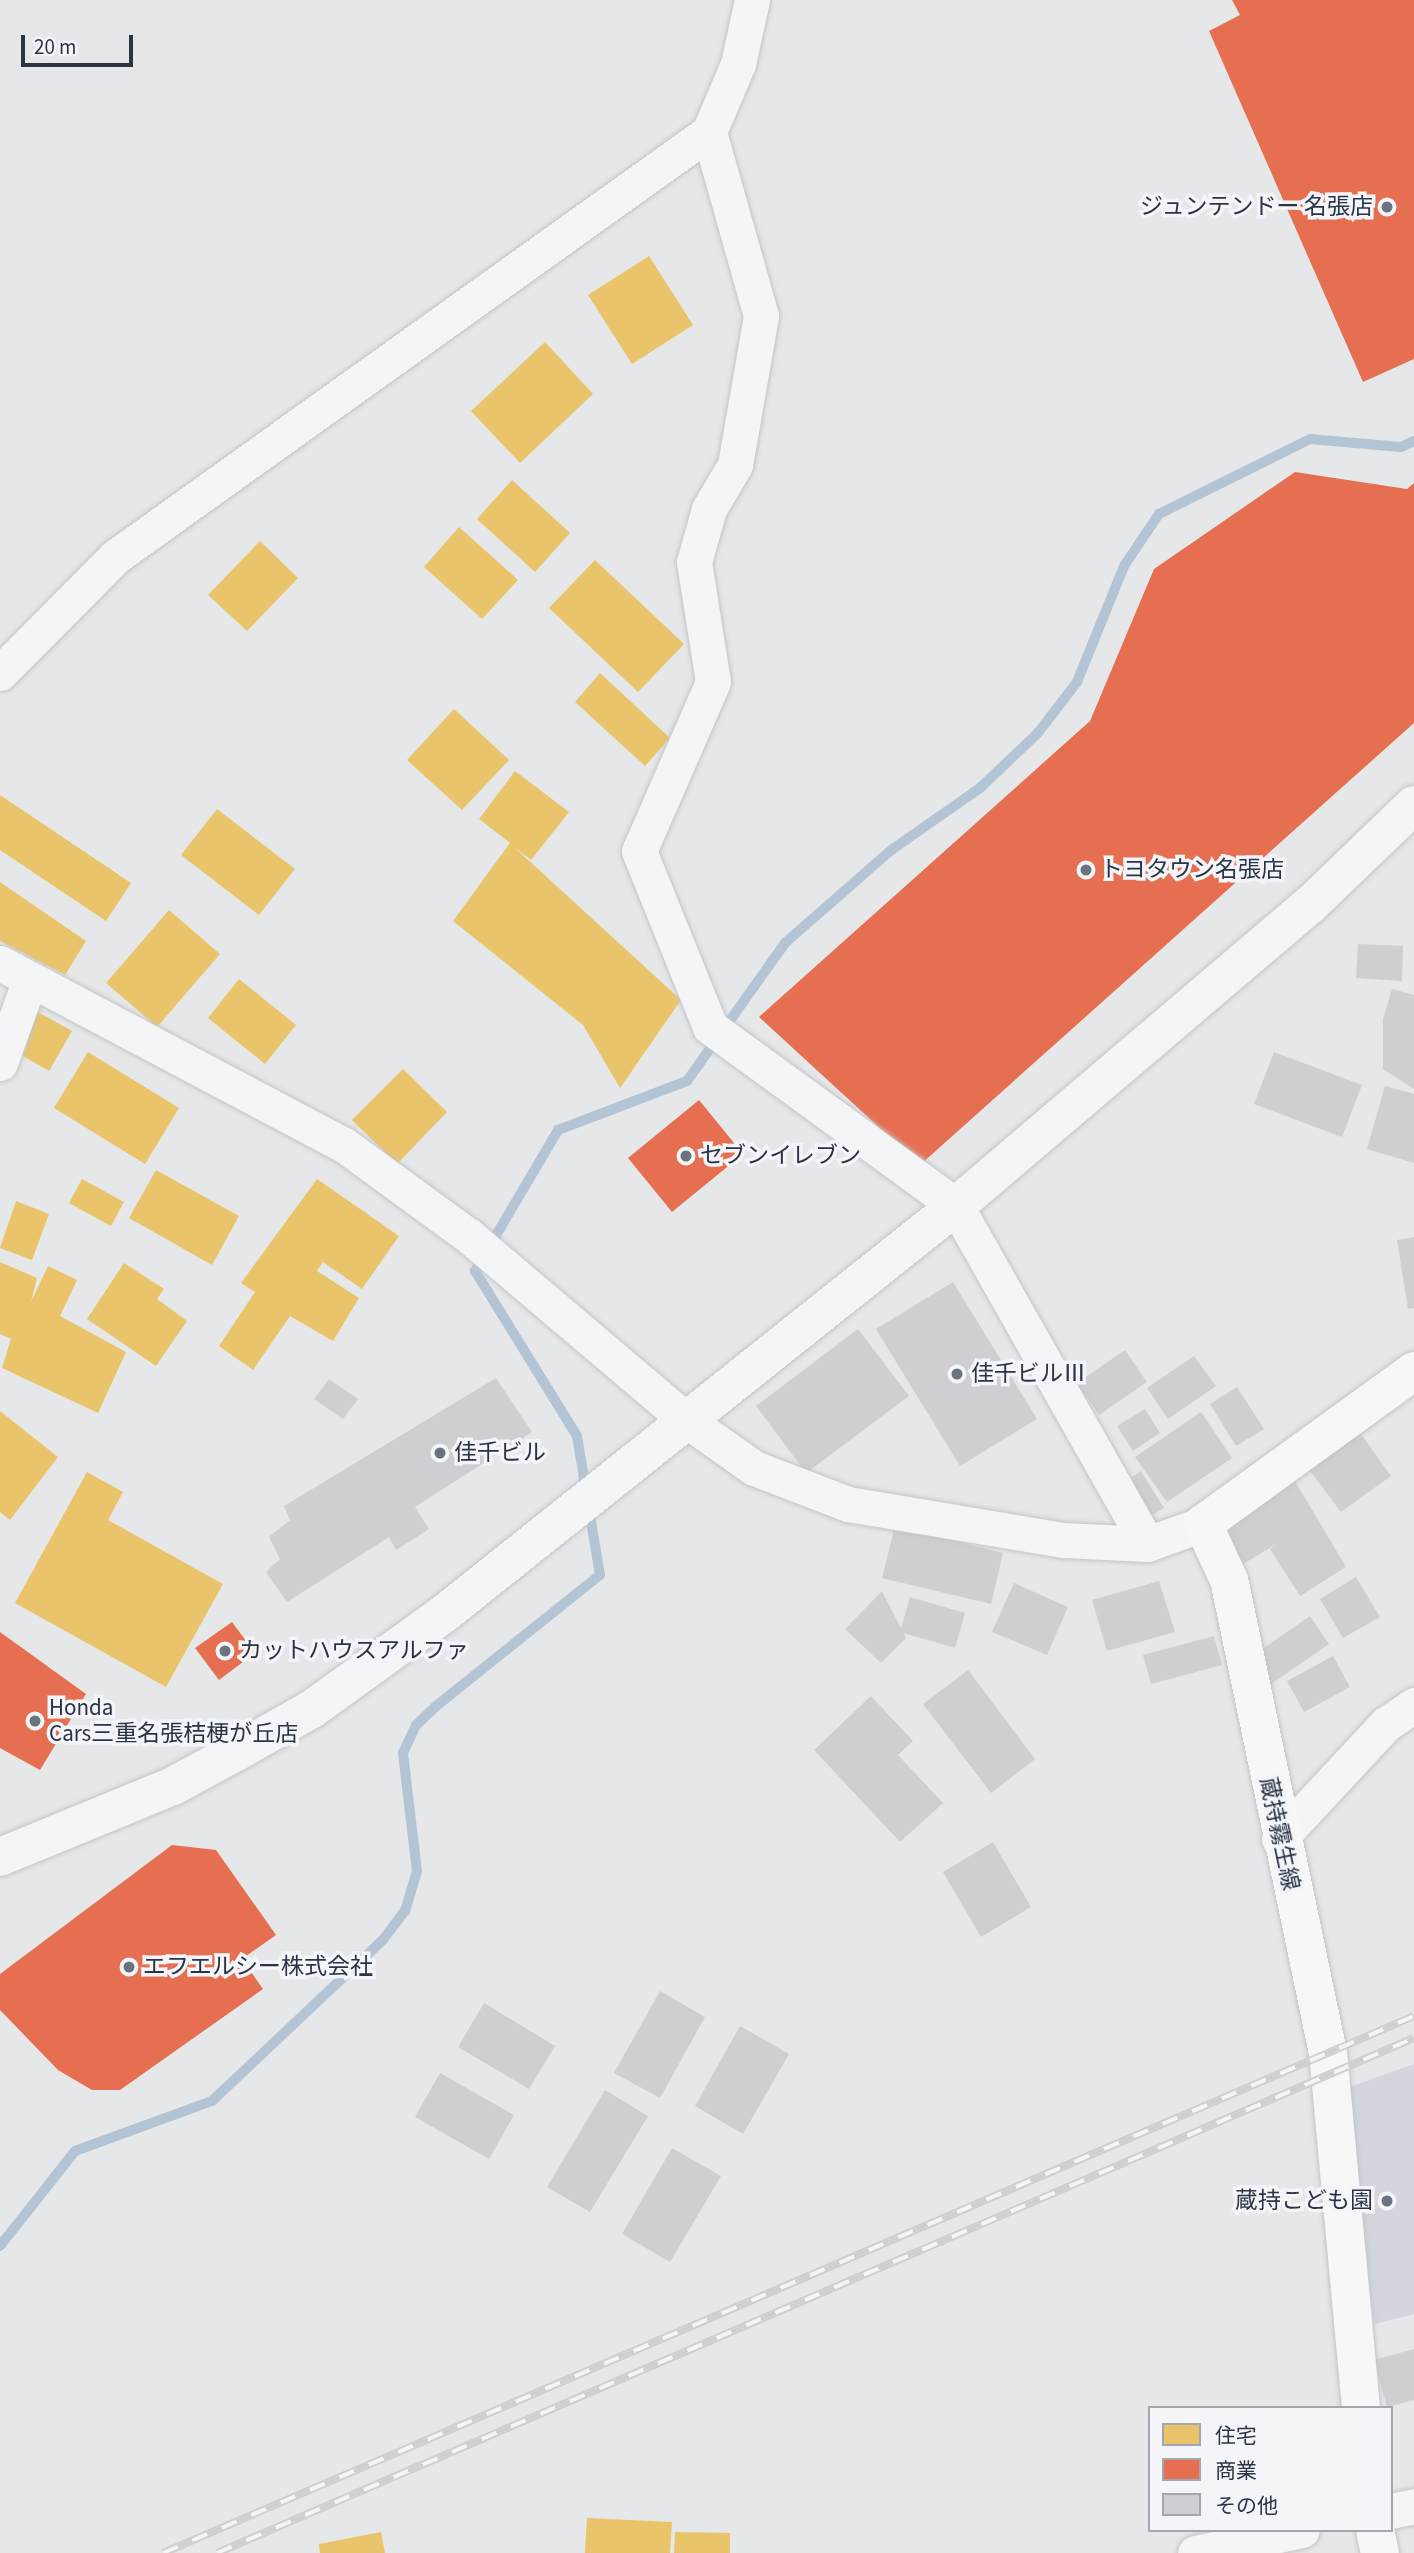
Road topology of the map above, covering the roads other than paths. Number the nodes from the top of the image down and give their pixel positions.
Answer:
1 (752, 0) edge
2 (709, 132) junction
3 (0, 673) edge
4 (1414, 804) edge
5 (15, 971) edge
6 (0, 1063) edge
7 (957, 1206) junction
8 (1414, 1371) edge
9 (686, 1420) junction
10 (1203, 1524) junction
11 (1147, 1544) junction
12 (1414, 1705) edge
13 (1279, 1839) junction
14 (0, 1857) edge
15 (1362, 2406) edge
16 (1414, 2506) edge
17 (1393, 2511) edge
18 (1293, 2532) edge
19 (1375, 2532) edge
20 (1195, 2553) edge
21 (1380, 2553) edge

1 - 2 street
2 - 3 street
2 - 7 street
4 - 7 street
5 - 6 street
5 - 9 street
7 - 9 street
7 - 11 street
8 - 10 main road
9 - 11 street
9 - 14 street
10 - 11 street
10 - 13 main road, 蔵持霧生線
12 - 13 street
13 - 15 main road, 蔵持霧生線
16 - 17 street
18 - 20 street
19 - 21 main road

